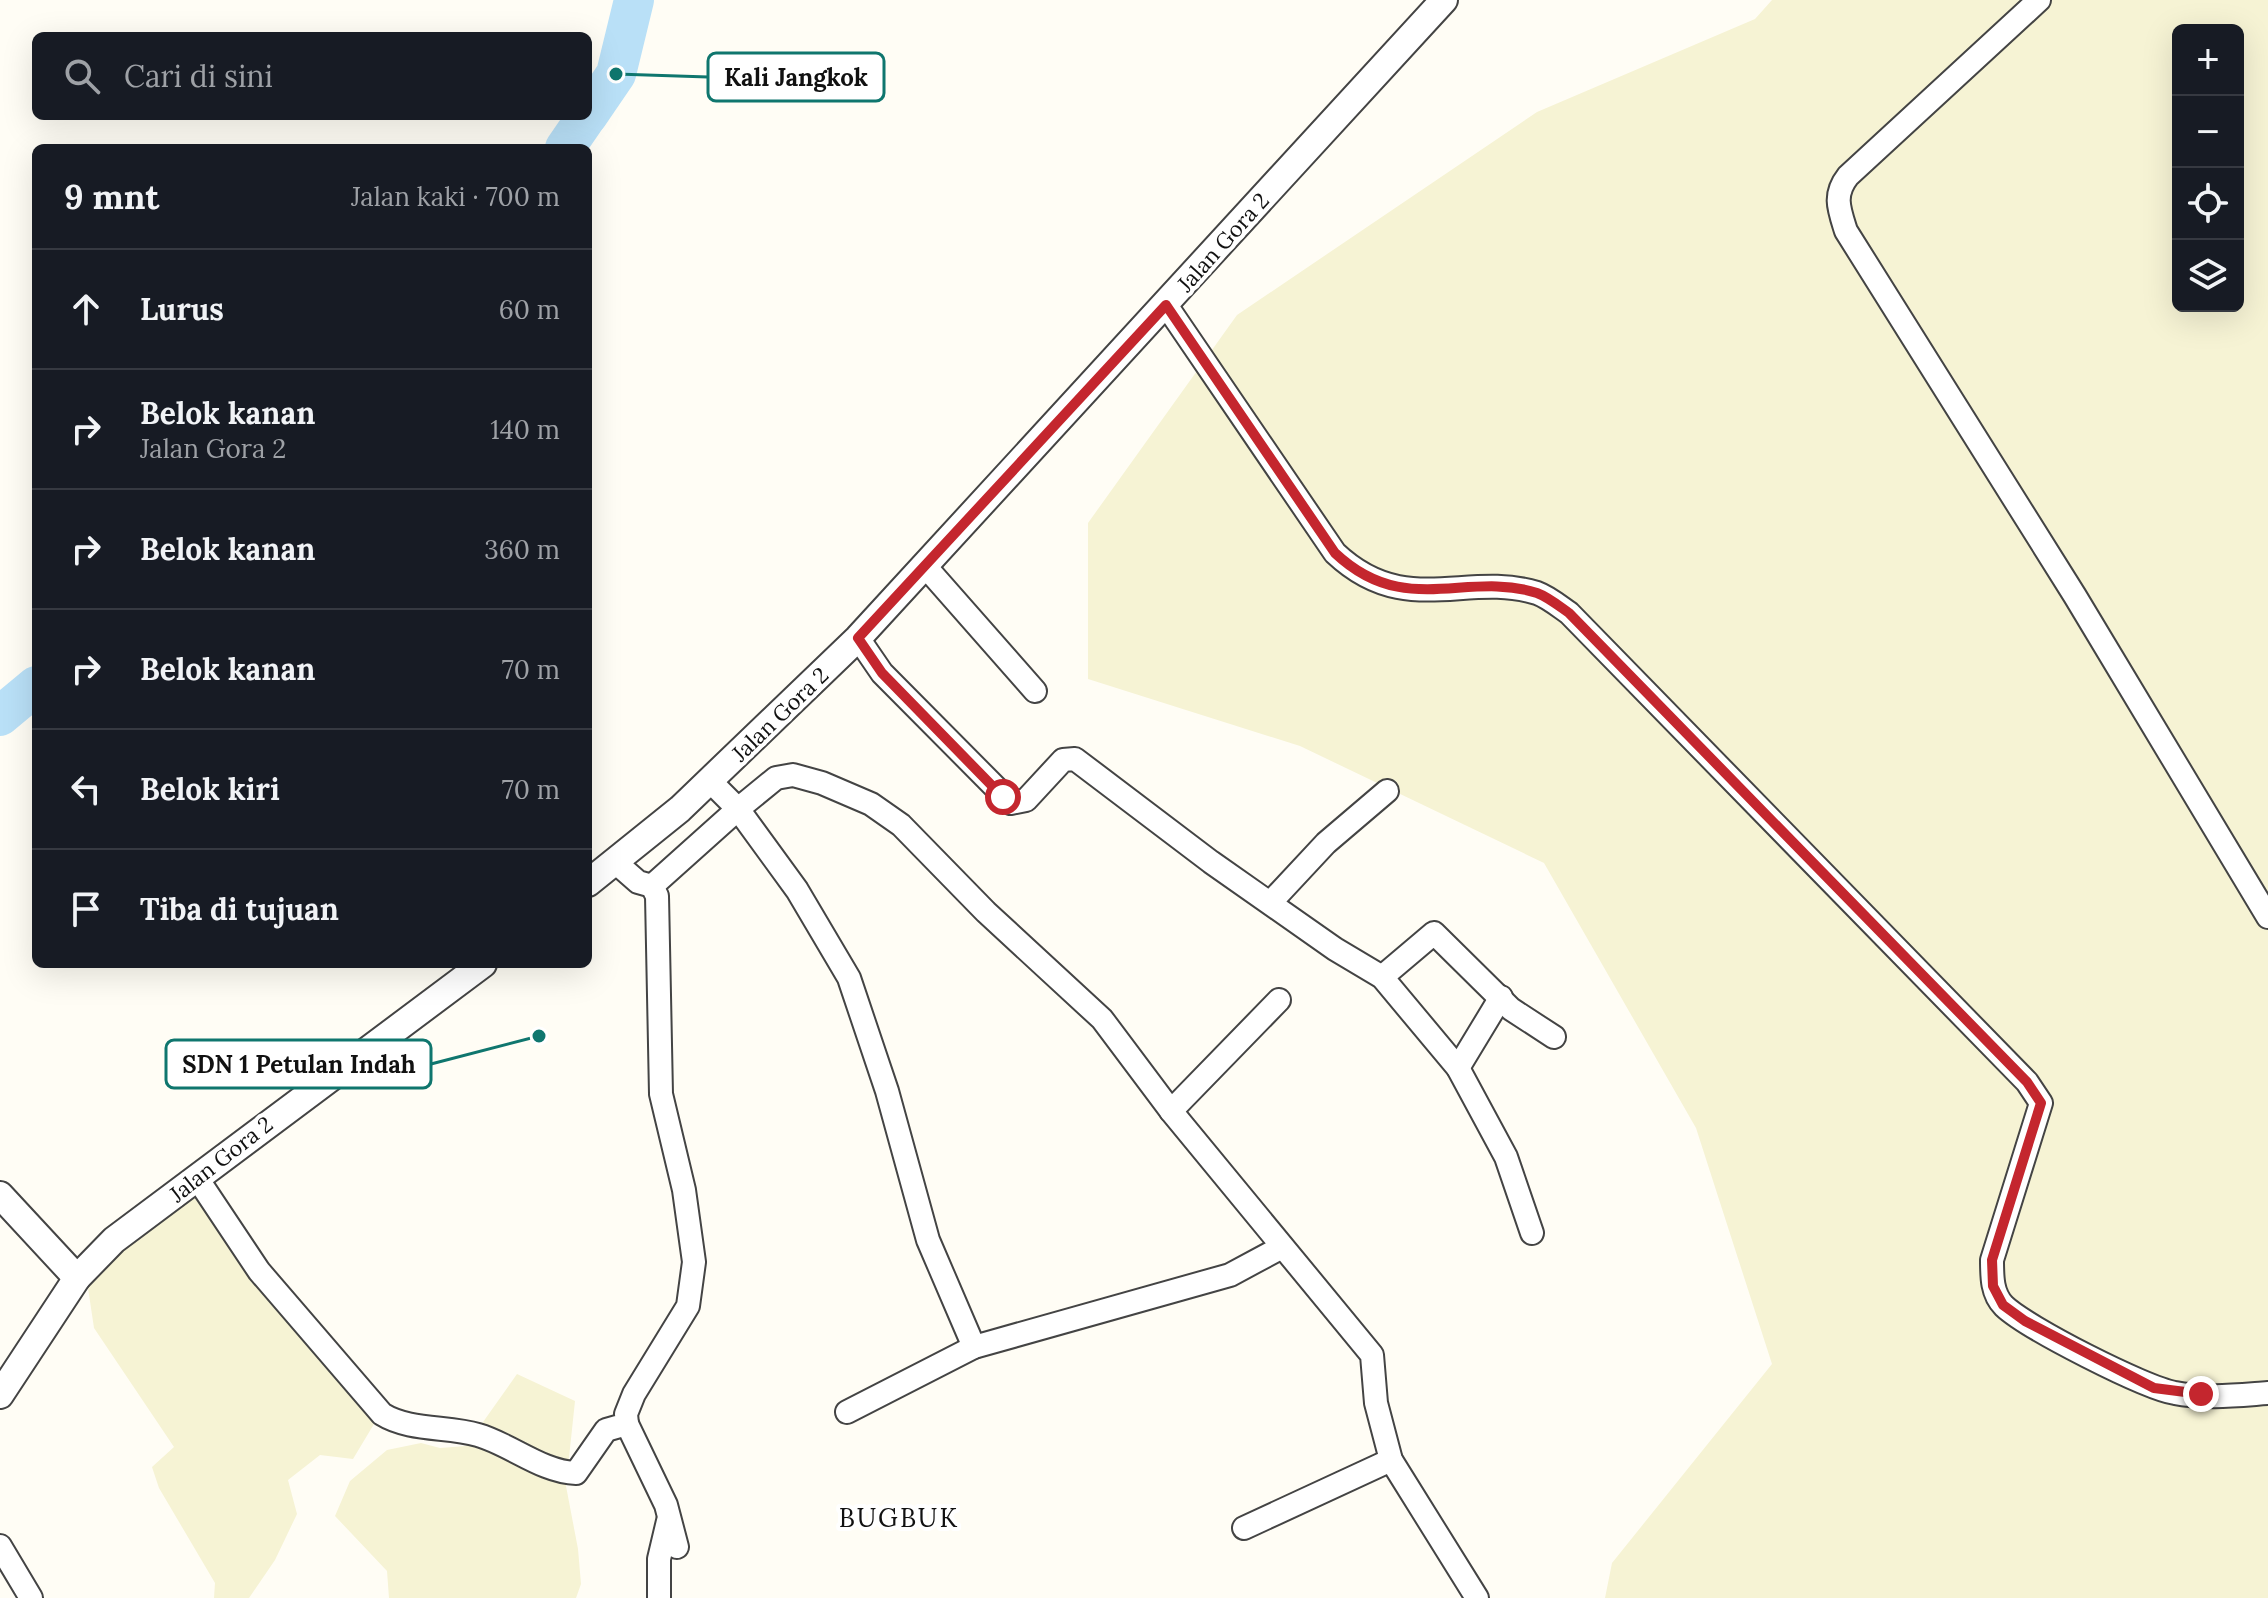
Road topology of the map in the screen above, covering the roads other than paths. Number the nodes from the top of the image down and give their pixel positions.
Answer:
1 (1444, 0) edge
2 (2039, 0) edge
3 (1166, 305) junction
4 (925, 566) junction
5 (858, 638) junction
6 (1035, 691) dead end
7 (710, 781) junction
8 (1387, 791) dead end
9 (738, 809) junction
10 (614, 861) junction
11 (592, 880) edge
12 (652, 886) junction
13 (1271, 902) junction
14 (2268, 917) edge
15 (478, 968) edge
16 (1382, 977) junction
17 (1501, 997) junction
18 (1279, 1000) dead end
19 (1554, 1037) dead end
20 (1458, 1068) junction
21 (1171, 1111) junction
22 (197, 1178) junction
23 (0, 1195) edge
24 (1532, 1233) dead end
25 (1282, 1247) junction
26 (77, 1278) junction
27 (974, 1347) junction
28 (2268, 1393) edge
29 (0, 1395) edge
30 (847, 1412) dead end
31 (627, 1424) junction
32 (1391, 1460) junction
33 (670, 1516) junction
34 (1244, 1528) dead end
35 (0, 1546) edge
36 (677, 1547) dead end
37 (31, 1598) edge
38 (659, 1598) edge
39 (1477, 1598) edge

1 - 3 street, Jalan Gora 2
2 - 14 street
3 - 4 street, Jalan Gora 2
3 - 28 street
4 - 5 street, Jalan Gora 2
4 - 6 street
5 - 7 street, Jalan Gora 2
5 - 13 street
7 - 9 street
7 - 10 street, Jalan Gora 2
8 - 13 street
9 - 12 street
9 - 21 street
9 - 27 street
10 - 11 street, Jalan Gora 2
10 - 12 street
12 - 31 street
13 - 16 street
15 - 22 street, Jalan Gora 2
16 - 17 street
16 - 20 street
17 - 19 street
17 - 20 street
18 - 21 street
20 - 24 street
21 - 25 street
22 - 26 street, Jalan Gora 2
22 - 31 street
23 - 26 street
25 - 27 street
25 - 32 street
26 - 29 street, Jalan Gora 2
27 - 30 street
31 - 33 street
32 - 34 street
32 - 39 street
33 - 36 street
33 - 38 street
35 - 37 street

